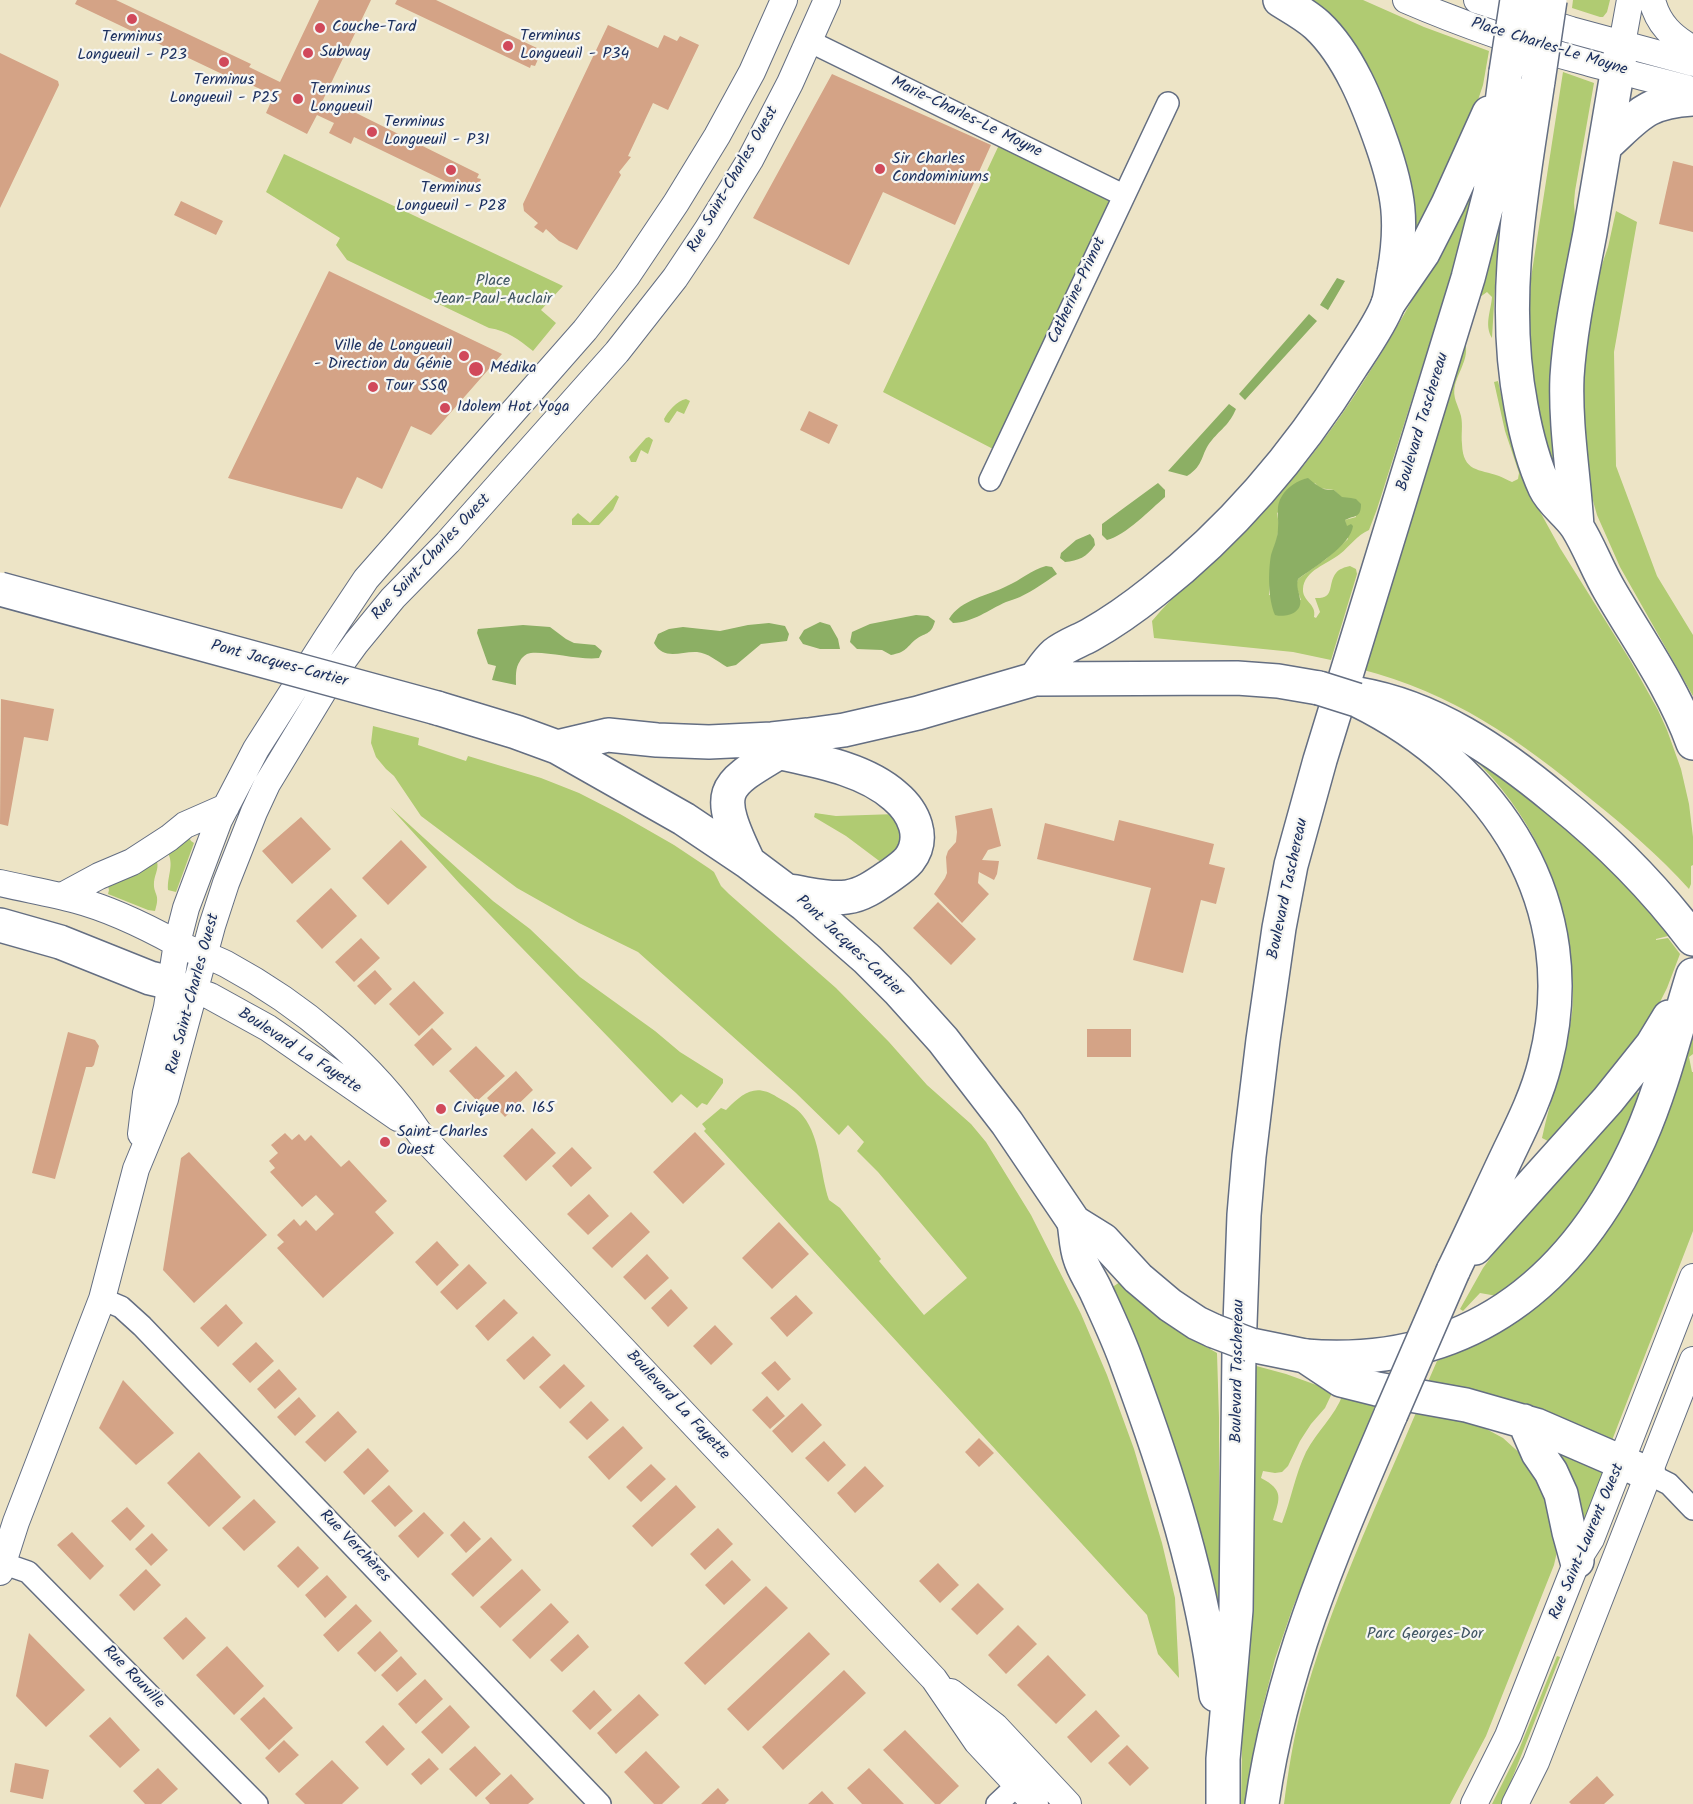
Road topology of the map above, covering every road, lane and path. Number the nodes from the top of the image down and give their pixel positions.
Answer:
1 (784, 0) edge
2 (827, 0) edge
3 (1280, 0) edge
4 (1406, 0) edge
5 (1477, 0) edge
6 (1517, 0) edge
7 (1550, 0) edge
8 (1629, 0) edge
9 (1652, 0) edge
10 (809, 40) junction
11 (1693, 49) edge
12 (1620, 57) junction
13 (1693, 63) edge
14 (1506, 72) junction
15 (1693, 90) edge
16 (1693, 99) edge
17 (1168, 103) dead end
18 (1606, 145) junction
19 (1124, 195) junction
20 (1388, 304) junction
21 (990, 480) dead end
22 (1577, 526) junction
23 (0, 589) edge
24 (1035, 679) junction
25 (1357, 697) junction
26 (808, 735) junction
27 (731, 741) junction
28 (1693, 743) edge
29 (556, 747) junction
30 (778, 753) junction
31 (226, 807) junction
32 (748, 862) junction
33 (0, 883) edge
34 (788, 891) junction
35 (62, 896) junction
36 (0, 925) edge
37 (1693, 939) edge
38 (177, 943) junction
39 (203, 954) junction
40 (1693, 974) edge
41 (182, 986) junction
42 (420, 1134) junction
43 (1074, 1222) junction
44 (1453, 1271) junction
45 (1693, 1277) edge
46 (102, 1299) junction
47 (1305, 1356) junction
48 (1693, 1360) edge
49 (1524, 1421) junction
50 (1635, 1469) junction
51 (1693, 1509) edge
52 (1577, 1561) junction
53 (1, 1567) edge
54 (1223, 1759) junction
55 (1026, 1777) junction
56 (256, 1804) edge
57 (600, 1804) edge
58 (997, 1804) edge
59 (1035, 1804) edge
60 (1068, 1804) edge
61 (1223, 1804) edge
62 (1262, 1804) edge
63 (1474, 1804) edge
64 (1515, 1804) edge

1 - 31 street, Rue Saint-Charles Ouest
2 - 10 street, Rue Saint-Charles Ouest
3 - 20 main road
4 - 12 street, Place Charles-Le Moyne
5 - 12 street, Place Charles-Le Moyne
6 - 14 main road, Boulevard Taschereau, bridge
7 - 22 main road, bridge
8 - 12 street
9 - 11 street
10 - 19 street, Marie-Charles-Le Moyne
10 - 39 street, Rue Saint-Charles Ouest
12 - 13 street, Place Charles-Le Moyne
12 - 15 street, Place Charles-Le Moyne
12 - 18 main road
14 - 20 main road
14 - 54 main road, Boulevard Taschereau
16 - 18 main road
17 - 19 street, Catherine-Primot
18 - 22 main road
19 - 21 street, Catherine-Primot
20 - 24 main road
22 - 28 main road
23 - 29 main road, Pont Jacques-Cartier, bridge
24 - 25 main road, bridge
24 - 26 main road
25 - 37 main road
25 - 44 main road
26 - 27 main road
26 - 30 main road
27 - 29 main road
27 - 30 main road
29 - 32 main road, Pont Jacques-Cartier
30 - 32 main road
30 - 34 main road
31 - 35 street
31 - 38 street, Rue Saint-Charles Ouest
32 - 34 main road, Pont Jacques-Cartier
33 - 35 street, Boulevard La Fayette
34 - 43 main road, Pont Jacques-Cartier
35 - 38 street, Boulevard La Fayette
36 - 41 main road
38 - 39 street, Boulevard La Fayette
38 - 41 street, Rue Saint-Charles Ouest
39 - 41 street, Rue Saint-Charles Ouest
39 - 42 street, Boulevard La Fayette
40 - 44 main road
40 - 47 main road
41 - 42 street, Boulevard La Fayette
41 - 46 street, Rue Saint-Charles Ouest
42 - 55 street, Boulevard La Fayette
43 - 47 main road, bridge
43 - 54 main road
44 - 62 main road, bridge
45 - 50 street, Rue Saint-Laurent Ouest
46 - 53 street, Rue Saint-Charles Ouest
46 - 57 street, Rue Verchères
47 - 49 main road
48 - 50 street, Rue Saint-Laurent Ouest
49 - 50 main road
49 - 52 main road
50 - 51 street
50 - 52 street, Rue Saint-Laurent Ouest
50 - 64 street, Rue Saint-Laurent Ouest
52 - 63 street, Rue Saint-Laurent Ouest
53 - 56 street, Rue Rouville
54 - 61 main road, Boulevard Taschereau
55 - 58 street
55 - 59 street, Boulevard La Fayette
55 - 60 street, Boulevard La Fayette

